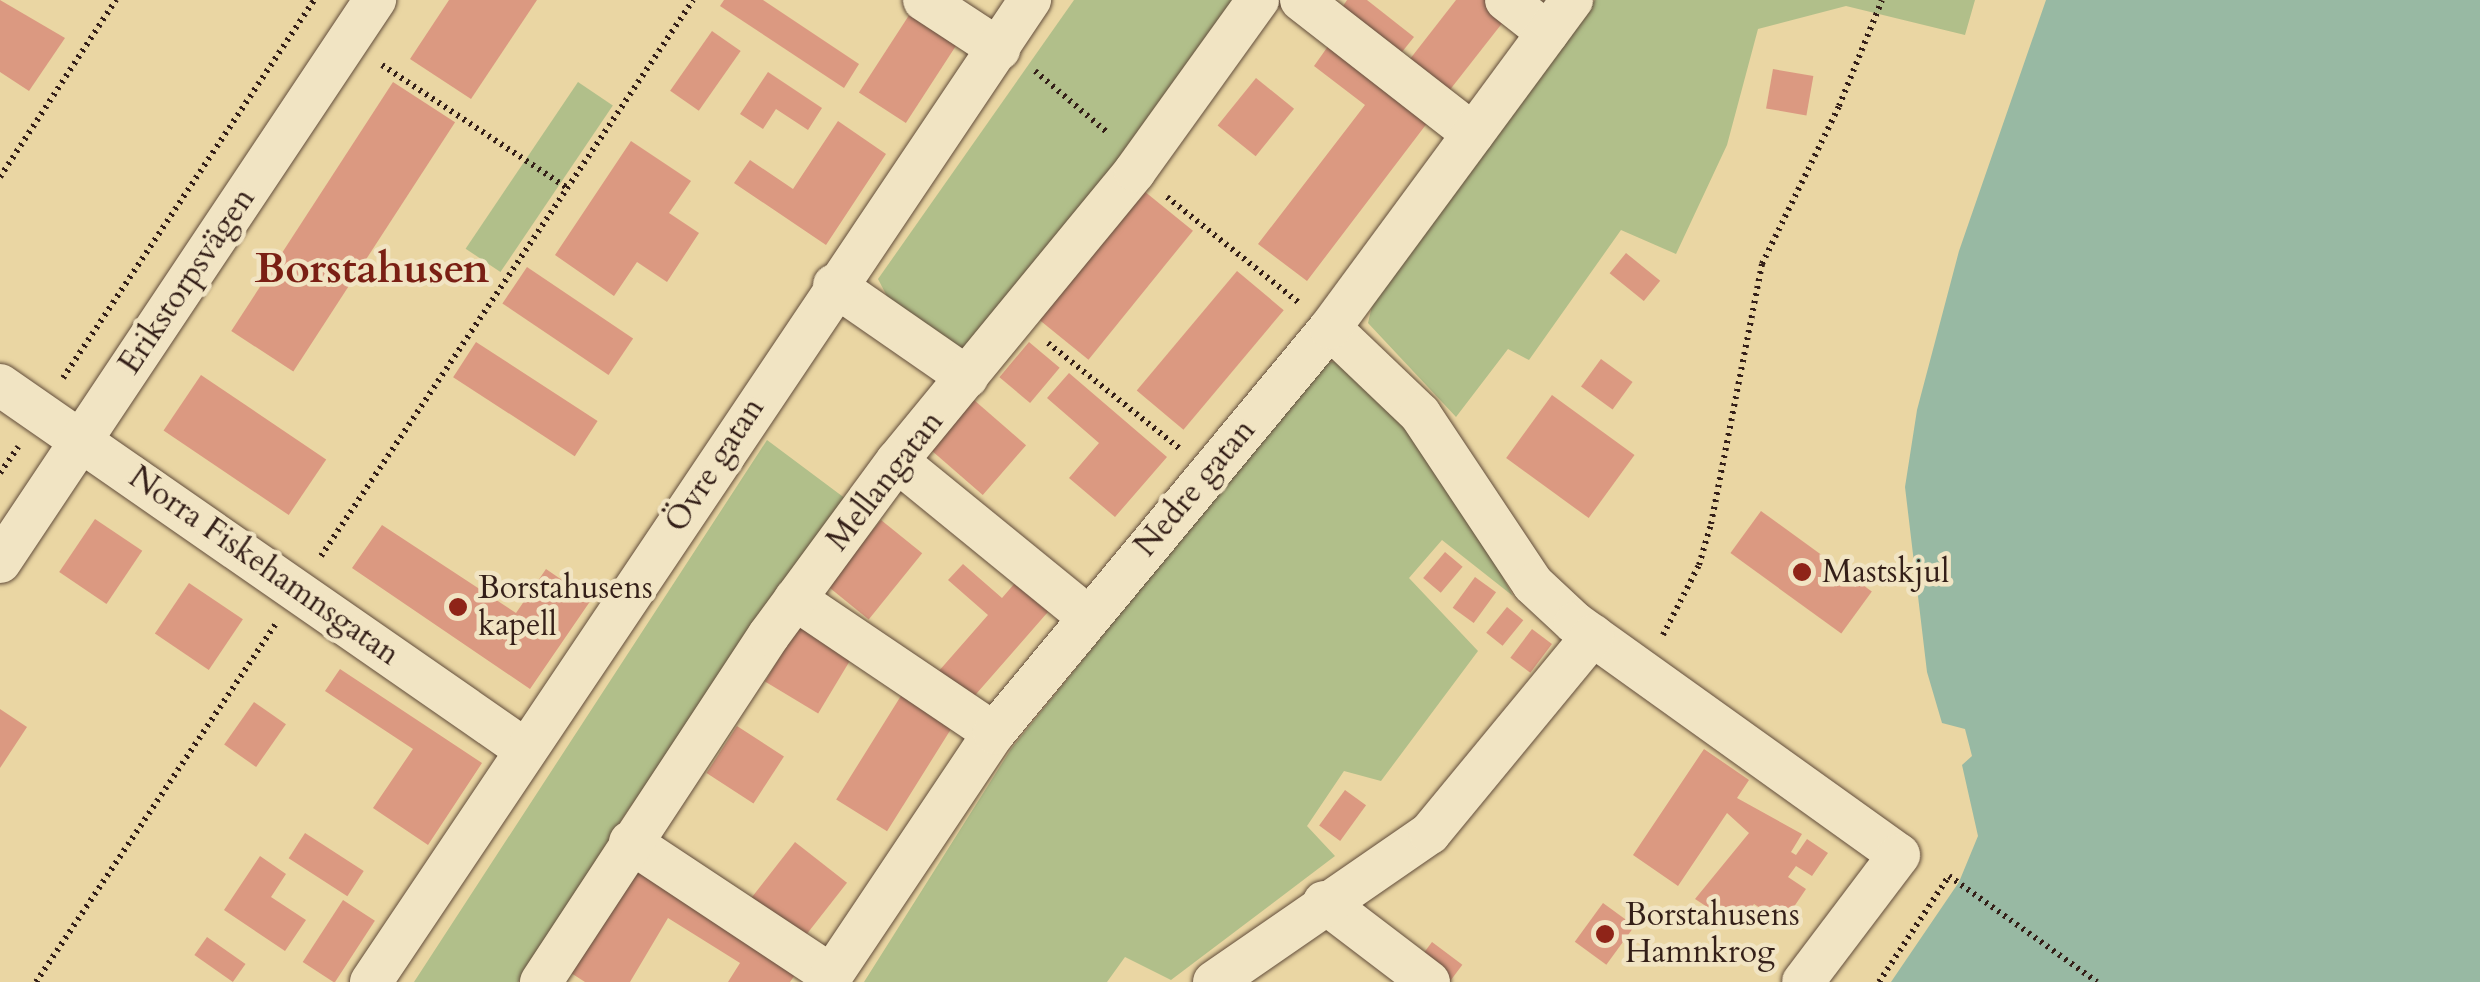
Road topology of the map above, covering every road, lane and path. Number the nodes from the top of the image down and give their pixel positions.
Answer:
1 (116, 0) edge
2 (314, 0) edge
3 (376, 0) edge
4 (693, 0) edge
5 (924, 0) edge
6 (1030, 0) edge
7 (1258, 0) edge
8 (1302, 0) edge
9 (1506, 0) edge
10 (1882, 0) edge
11 (1560, 16) edge
12 (347, 42) junction
13 (999, 49) junction
14 (1473, 134) junction
15 (1135, 171) junction
16 (0, 177) edge
17 (567, 188) junction
18 (834, 285) junction
19 (1016, 317) junction
20 (1330, 328) junction
21 (967, 377) junction
22 (0, 385) edge
23 (41, 412) junction
24 (81, 438) junction
25 (897, 460) junction
26 (1209, 472) junction
27 (0, 473) edge
28 (0, 562) edge
29 (298, 591) junction
30 (795, 599) junction
31 (1087, 616) junction
32 (1593, 636) junction
33 (1643, 672) junction
34 (994, 734) junction
35 (526, 750) junction
36 (630, 842) junction
37 (1324, 902) junction
38 (829, 978) edge
39 (36, 982) edge
40 (371, 982) edge
41 (541, 982) edge
42 (1214, 982) edge
43 (1429, 982) edge
44 (1803, 982) edge
45 (1879, 982) edge
46 (2097, 982) edge

1 - 16 path
2 - 23 path
3 - 12 street, Erikstorpsvägen
4 - 17 path
5 - 13 street
6 - 13 street, Övre gatan
7 - 15 street, Mellangatan
8 - 14 street
9 - 11 street
10 - 33 path
11 - 14 street, Nedre gatan
12 - 17 path
12 - 24 street, Erikstorpsvägen
13 - 15 path
13 - 18 street, Övre gatan
14 - 20 street, Nedre gatan
15 - 19 street, Mellangatan
15 - 20 path
17 - 29 path
18 - 21 street
18 - 35 street, Övre gatan
19 - 21 street, Mellangatan
19 - 26 path
20 - 26 street, Nedre gatan
20 - 32 street
21 - 25 street, Mellangatan
22 - 23 street, Norra Fiskehamnsgatan
23 - 24 street, Norra Fiskehamnsgatan
23 - 27 path
24 - 28 street, Erikstorpsvägen
24 - 29 street, Norra Fiskehamnsgatan
25 - 30 street, Mellangatan
25 - 31 street
26 - 31 street, Nedre gatan
29 - 35 street, Norra Fiskehamnsgatan
29 - 39 path
30 - 34 street
30 - 36 street, Mellangatan
31 - 34 street, Nedre gatan
32 - 33 street
32 - 37 street
33 - 44 street
34 - 38 street, Nedre gatan
35 - 40 street, Övre gatan
36 - 38 street
36 - 41 street, Mellangatan
37 - 42 street
37 - 43 street
45 - 46 path

